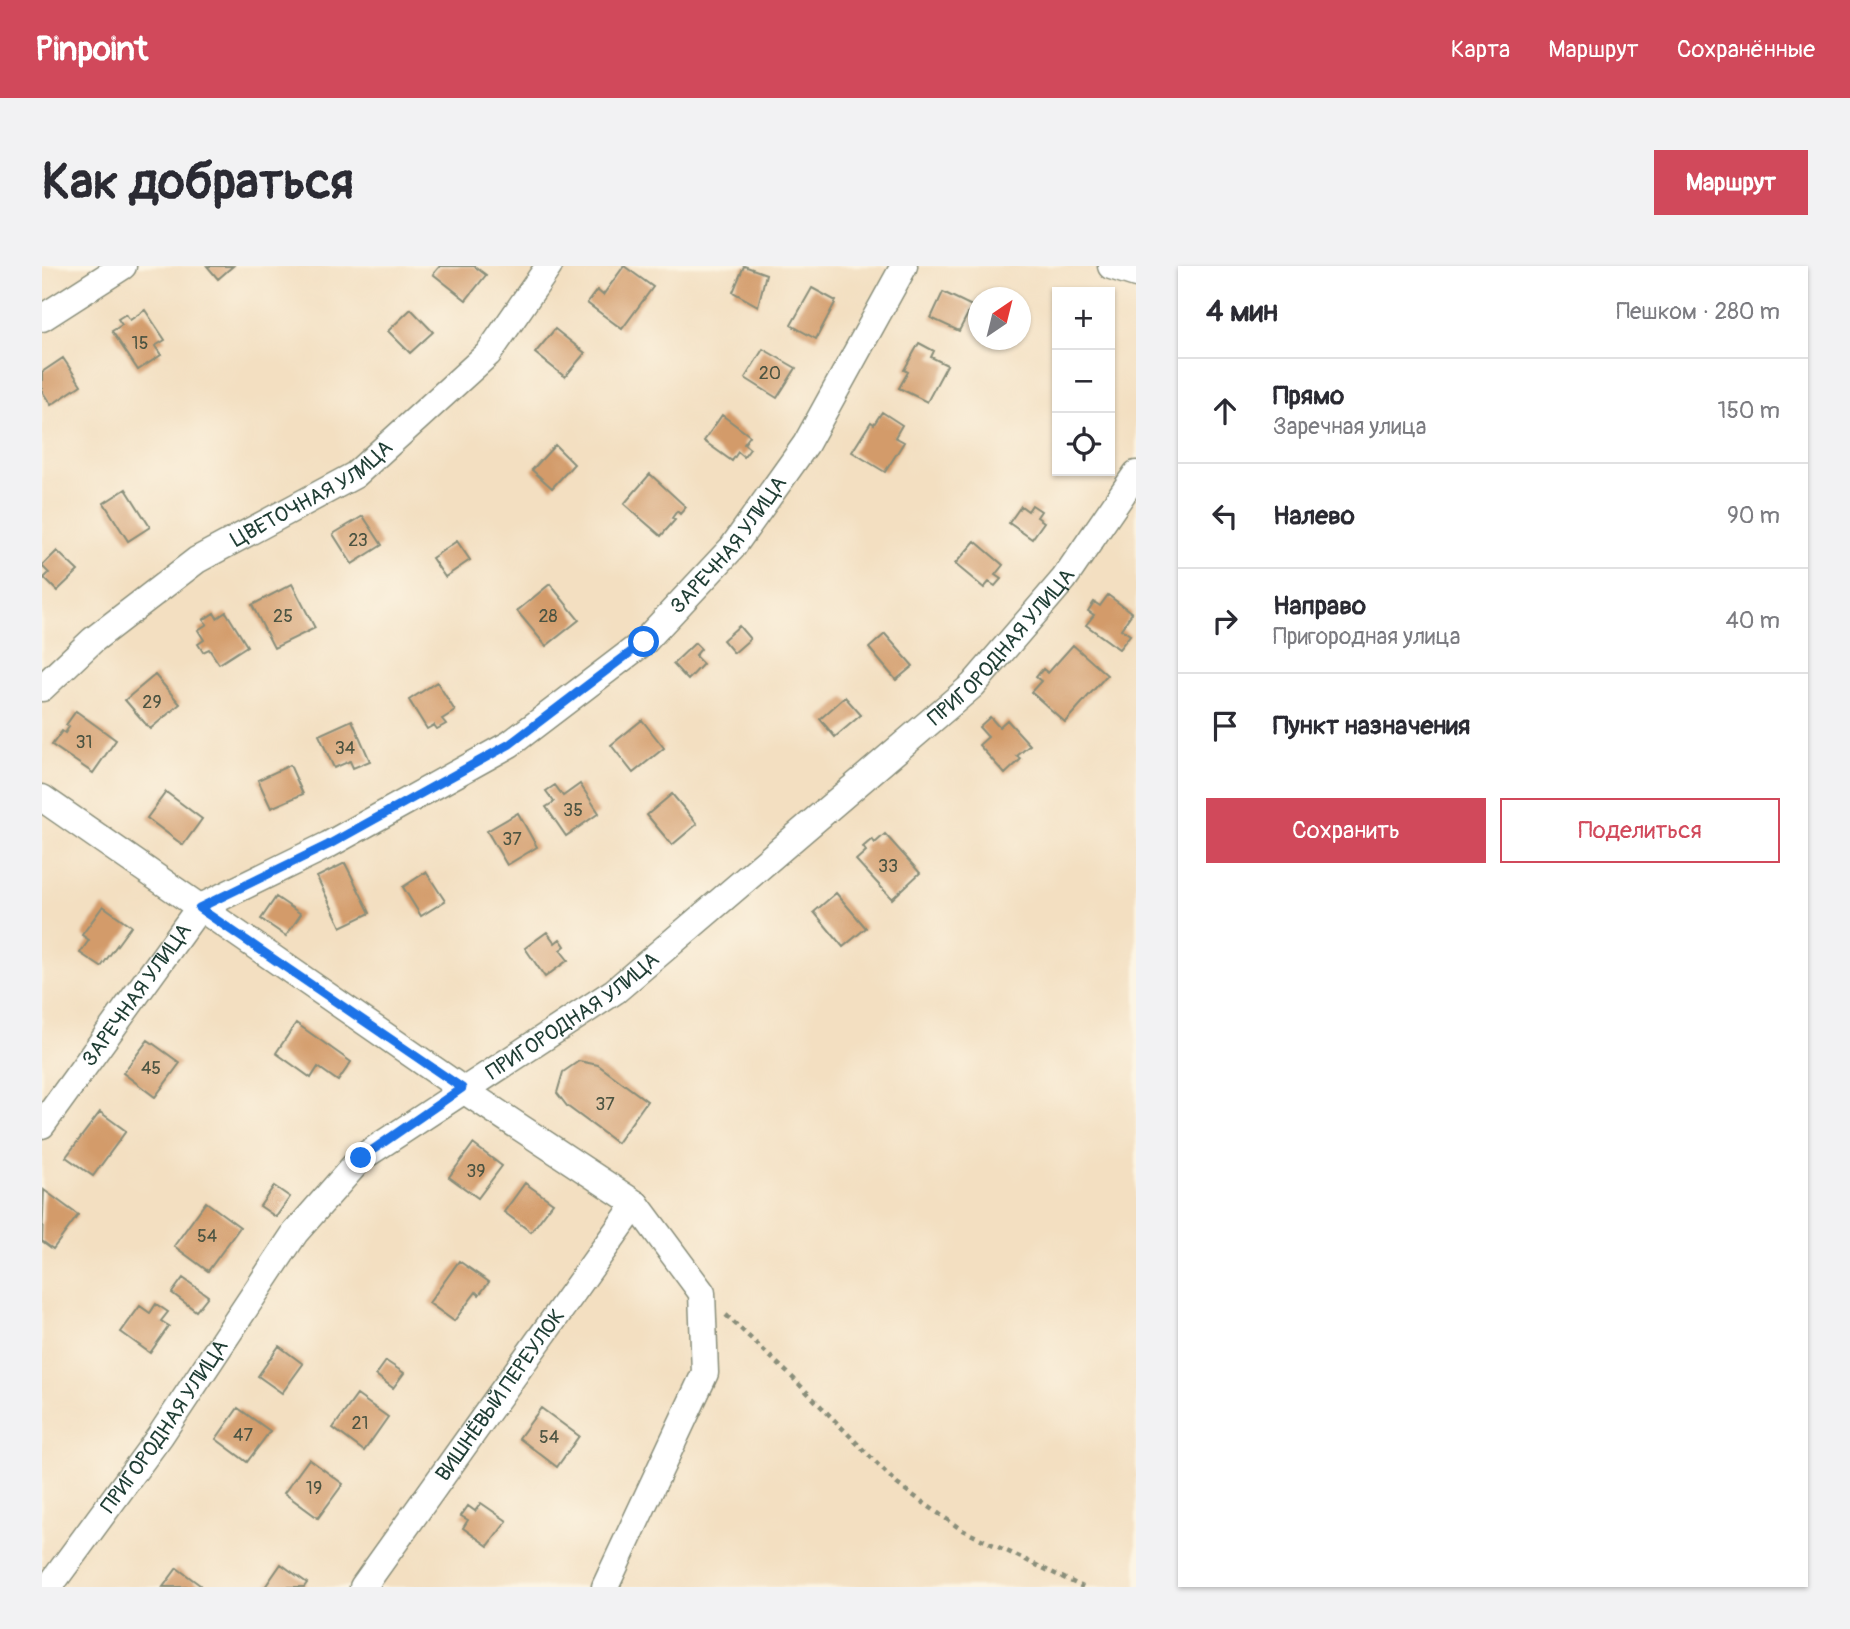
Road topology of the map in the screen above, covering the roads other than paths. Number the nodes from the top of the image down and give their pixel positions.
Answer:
1 (123, 266) edge
2 (549, 266) edge
3 (904, 266) edge
4 (1111, 266) edge
5 (1136, 274) edge
6 (42, 318) edge
7 (1136, 474) edge
8 (42, 688) edge
9 (42, 798) edge
10 (199, 908) junction
11 (462, 1088) junction
12 (42, 1125) edge
13 (636, 1204) junction
14 (49, 1587) edge
15 (363, 1587) edge
16 (605, 1587) edge

1 - 6 street
2 - 8 street, ЦВЕТОЧНАЯ УЛИЦА
3 - 10 street, ЗАРЕЧНАЯ УЛИЦА
4 - 5 street
7 - 11 street, ПРИГОРОДНАЯ УЛИЦА
9 - 10 street
10 - 11 street
10 - 12 street, ЗАРЕЧНАЯ УЛИЦА
11 - 13 street
11 - 14 street, ПРИГОРОДНАЯ УЛИЦА
13 - 15 street, ВИШНЁВЫЙ ПЕРЕУЛОК
13 - 16 street

